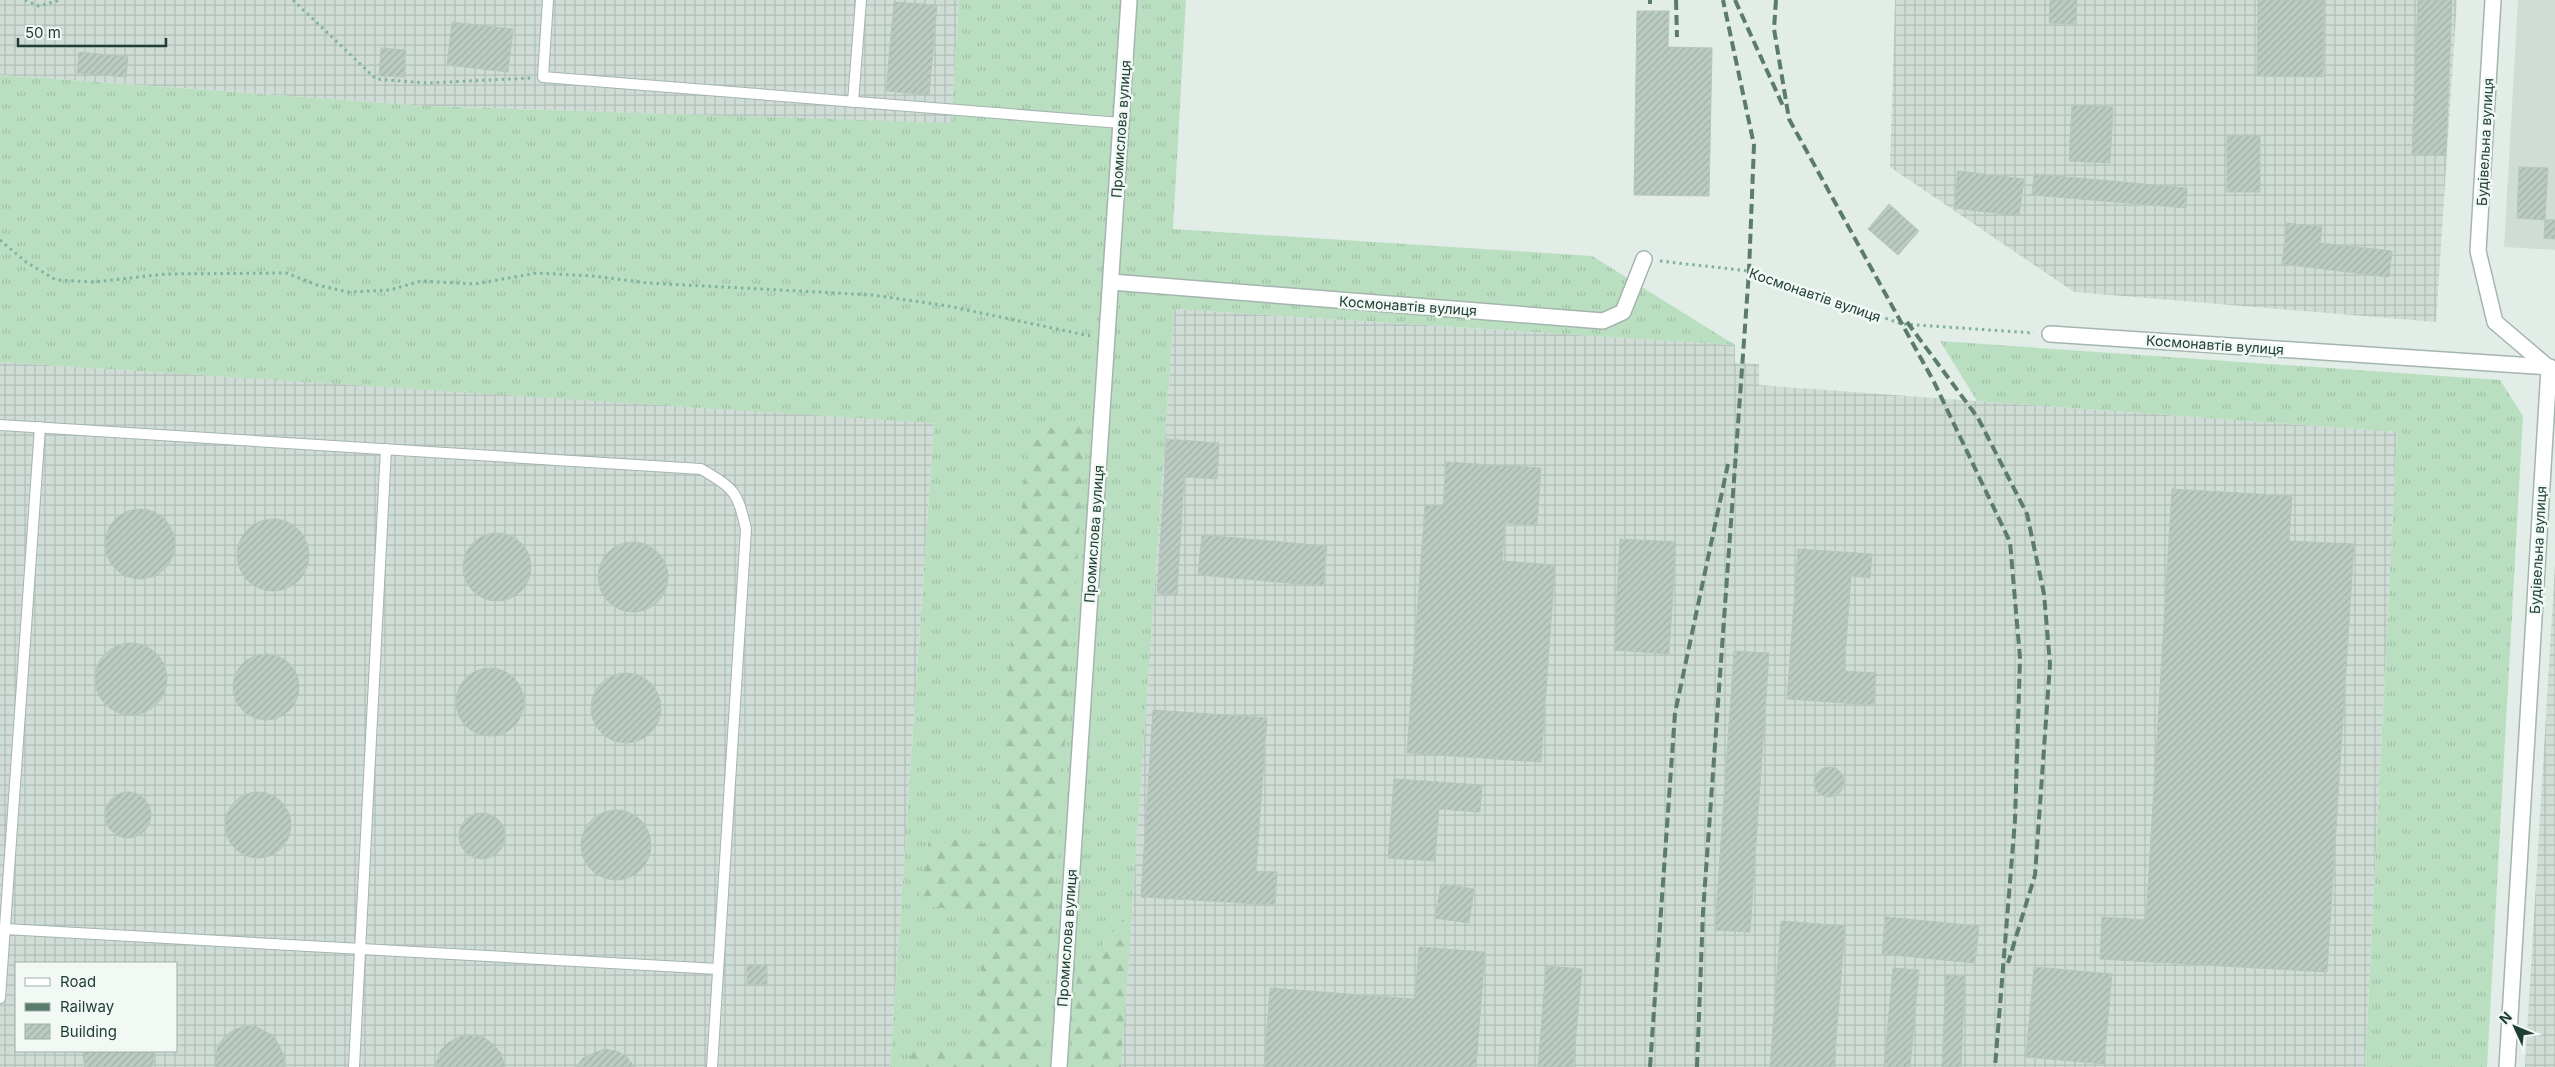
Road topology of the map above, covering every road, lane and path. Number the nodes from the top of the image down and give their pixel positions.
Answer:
1 (25, 0) edge
2 (60, 0) edge
3 (293, 0) edge
4 (548, 0) edge
5 (861, 0) edge
6 (1129, 0) edge
7 (2493, 0) edge
8 (543, 78) junction
9 (853, 102) junction
10 (1122, 122) junction
11 (0, 240) edge
12 (1644, 259) joint
13 (1111, 282) junction
14 (2050, 334) joint
15 (1107, 340) junction
16 (2552, 365) edge
17 (0, 425) edge
18 (40, 427) junction
19 (386, 449) junction
20 (5, 930) junction
21 (360, 949) junction
22 (718, 969) junction
23 (0, 998) edge
24 (354, 1067) edge
25 (712, 1067) edge
26 (1059, 1067) edge
27 (2507, 1067) edge

1 - 2 path
3 - 8 path
4 - 8 lane
5 - 9 lane
6 - 10 street, Промислова вулиця
7 - 16 street, Будівельна вулиця
8 - 9 lane
9 - 10 lane
10 - 13 street, Промислова вулиця
11 - 15 path
12 - 13 street, Космонавтів вулиця
12 - 14 path, Космонавтів вулиця
13 - 15 street, Промислова вулиця
14 - 16 street, Космонавтів вулиця
15 - 26 street, Промислова вулиця
16 - 27 street, Будівельна вулиця
17 - 18 lane
18 - 19 lane
18 - 20 lane
19 - 21 lane
19 - 22 lane
20 - 21 lane
20 - 23 lane
21 - 22 lane
21 - 24 lane
22 - 25 lane

